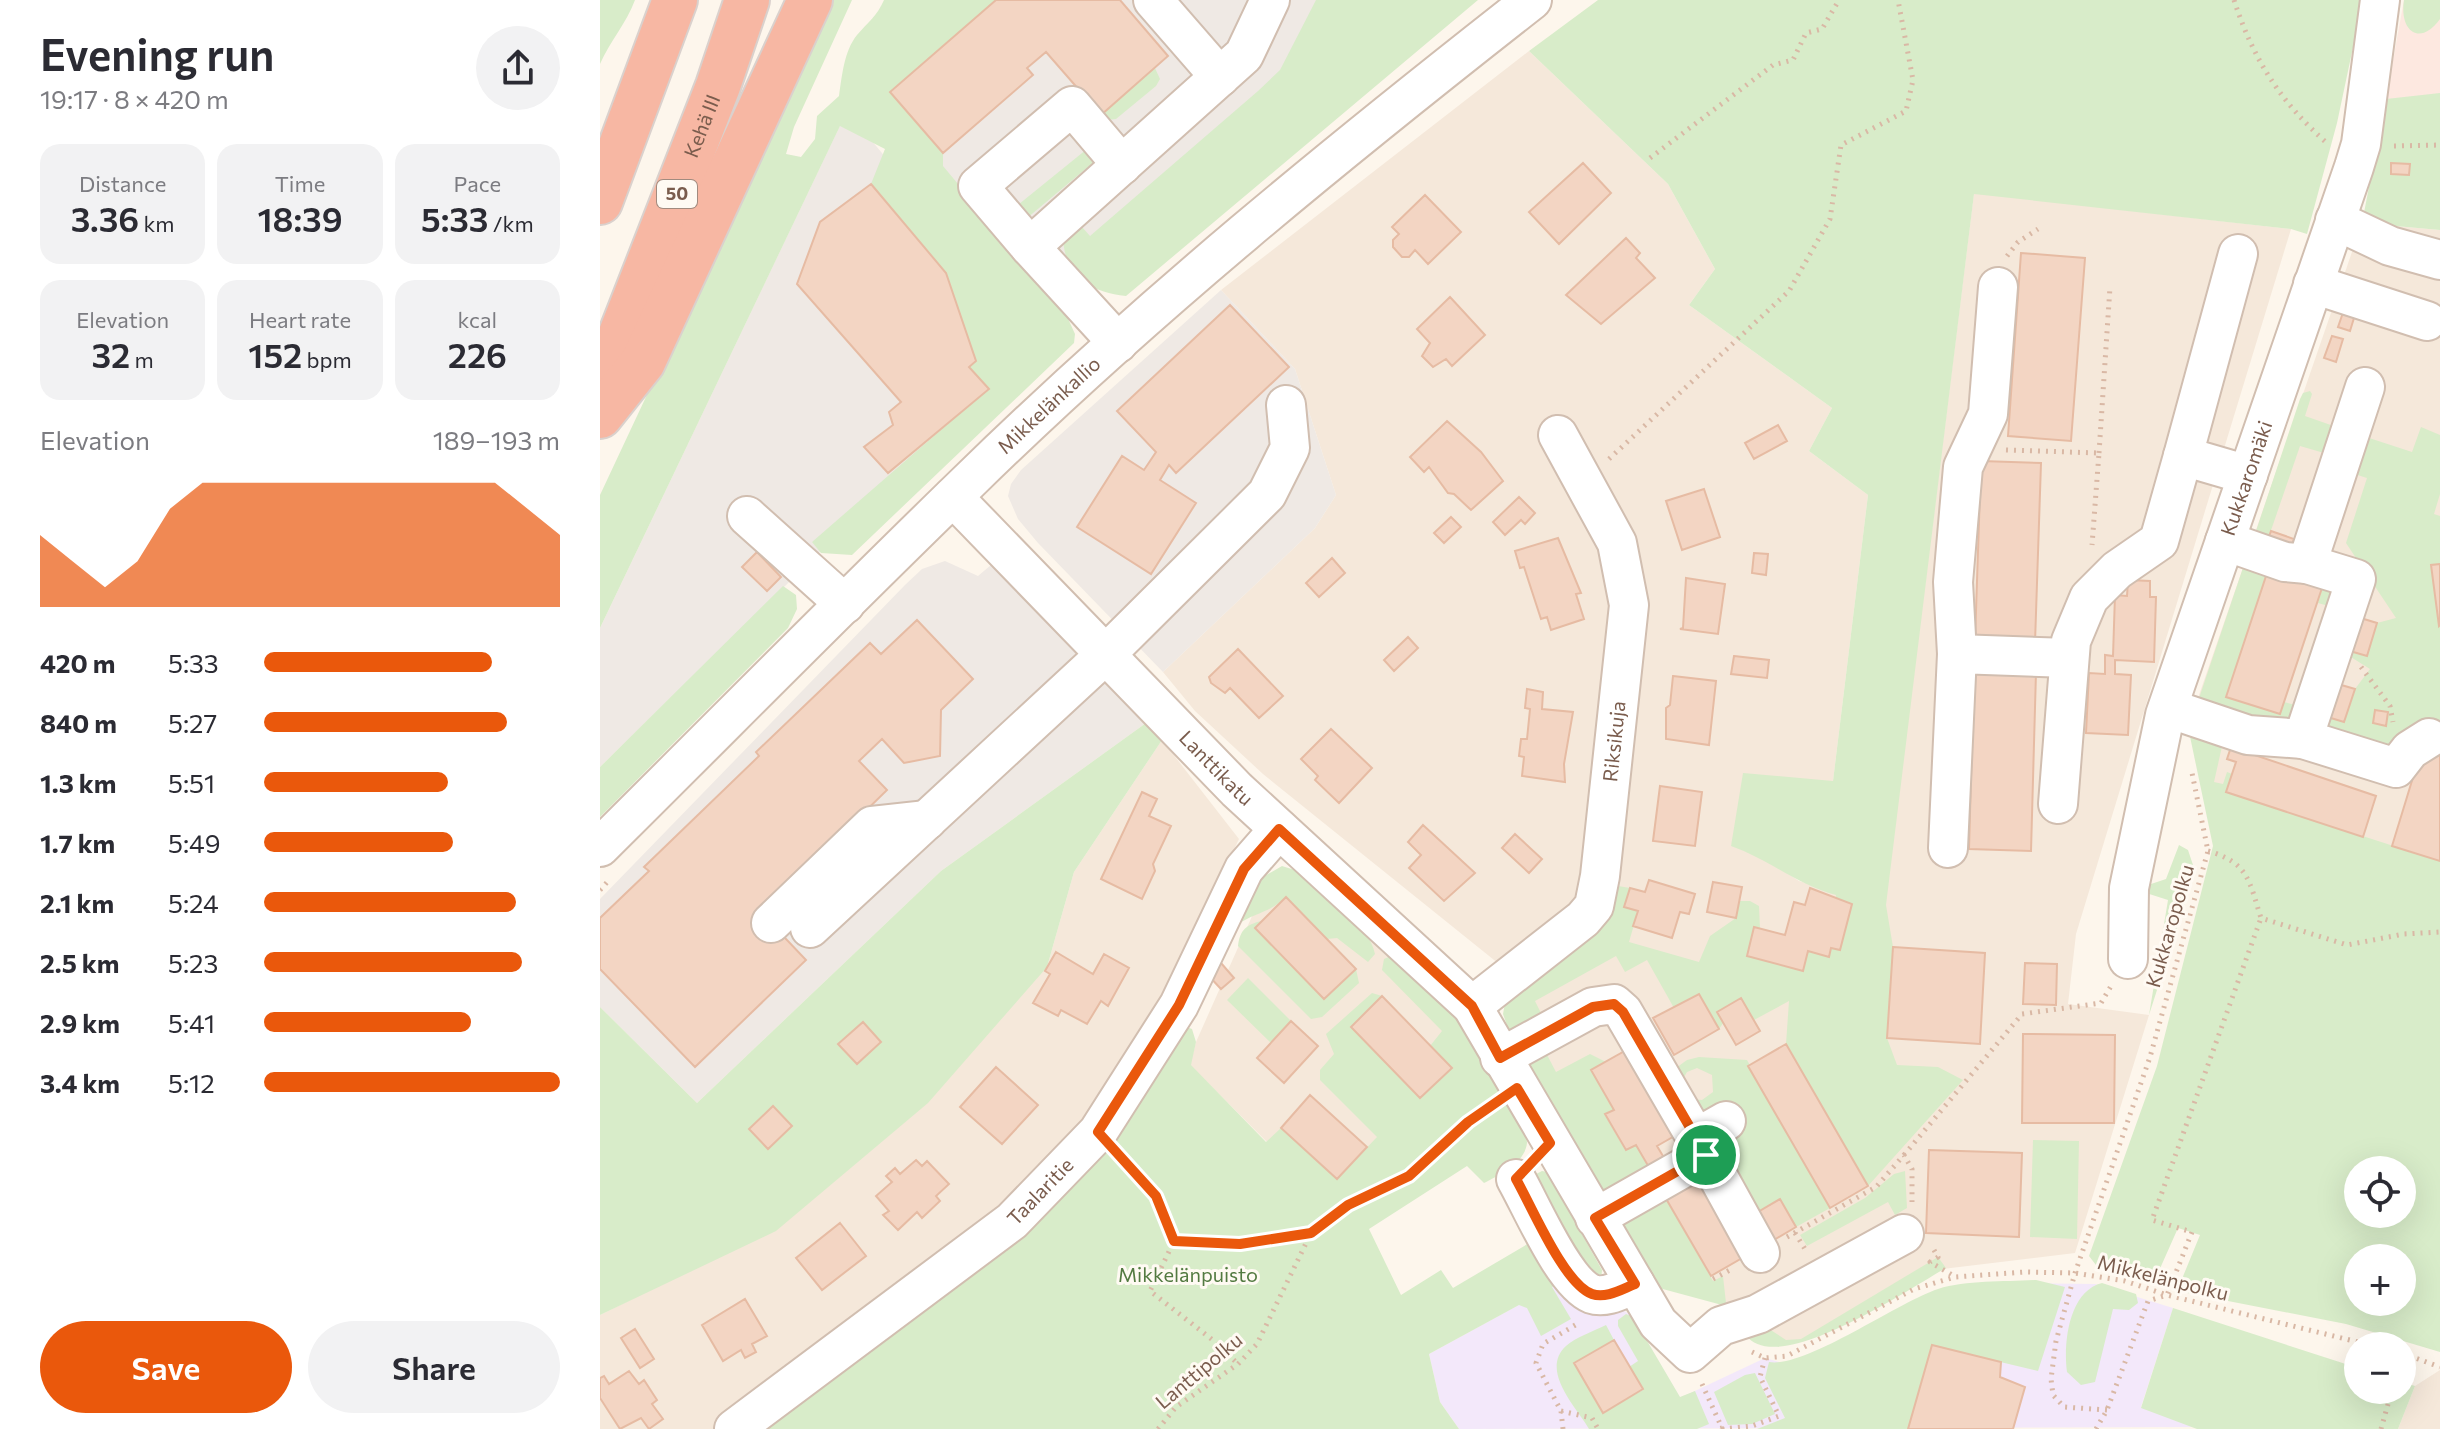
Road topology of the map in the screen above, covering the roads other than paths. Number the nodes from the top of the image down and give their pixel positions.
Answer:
1 (675, 0) edge
2 (747, 0) edge
3 (810, 0) edge
4 (1153, 0) edge
5 (1270, 0) edge
6 (1532, 0) edge
7 (2380, 0) edge
8 (1220, 77) junction
9 (1122, 165) junction
10 (600, 202) edge
11 (2335, 220) junction
12 (1030, 247) junction
13 (2238, 254) dead end
14 (2440, 260) edge
15 (2313, 284) junction
16 (1998, 287) dead end
17 (2427, 321) dead end
18 (1118, 343) junction
19 (600, 385) edge
20 (2365, 387) dead end
21 (1286, 405) dead end
22 (600, 416) edge
23 (1558, 435) dead end
24 (2183, 456) junction
25 (2248, 475) junction
26 (953, 497) junction
27 (747, 516) dead end
28 (2225, 541) junction
29 (2307, 564) junction
30 (845, 604) junction
31 (1957, 654) junction
32 (1105, 655) junction
33 (2068, 658) junction
34 (2168, 708) junction
35 (2303, 739) junction
36 (2419, 744) road end
37 (2058, 804) dead end
38 (927, 820) junction
39 (1279, 829) junction
40 (600, 847) edge
41 (1948, 848) dead end
42 (771, 923) dead end
43 (810, 928) dead end
44 (2128, 959) road end
45 (1472, 1006) junction
46 (1508, 1073) junction
47 (1709, 1138) junction
48 (1550, 1143) junction
49 (1595, 1218) junction
50 (1904, 1234) road end
51 (1760, 1253) road end
52 (1618, 1290) junction
53 (734, 1429) edge

1 - 10 highway
2 - 19 highway, Kehä III / 50
3 - 22 highway
4 - 8 street
5 - 8 street
6 - 18 street, Mikkelänkallio
7 - 11 street, Kukkaromäki
8 - 9 street
9 - 12 street
9 - 12 street
11 - 14 street
11 - 15 street, Kukkaromäki
12 - 18 street
13 - 24 street
15 - 17 street
15 - 25 street, Kukkaromäki
16 - 31 street
18 - 26 street, Mikkelänkallio
20 - 29 street
21 - 32 street
23 - 45 street, Riksikuja
24 - 25 street
24 - 33 street
25 - 28 street, Kukkaromäki
26 - 30 street, Mikkelänkallio
26 - 32 street, Lanttikatu
27 - 30 street
28 - 29 street
28 - 34 street, Kukkaromäki
29 - 35 street
30 - 40 street, Mikkelänkallio
31 - 33 street
31 - 41 street
32 - 38 street
32 - 39 street, Lanttikatu
33 - 37 street
34 - 35 street
34 - 44 street, Kukkaromäki
35 - 36 street
38 - 42 street
38 - 43 street
39 - 45 street, Lanttikatu
39 - 53 street, Taalaritie
45 - 46 street, Lanttikatu
46 - 47 street
46 - 48 street, Lanttikatu
47 - 49 street
47 - 51 street
48 - 49 street, Lanttikatu
48 - 52 street
49 - 52 street, Lanttikatu
50 - 52 street, Lanttikatu

